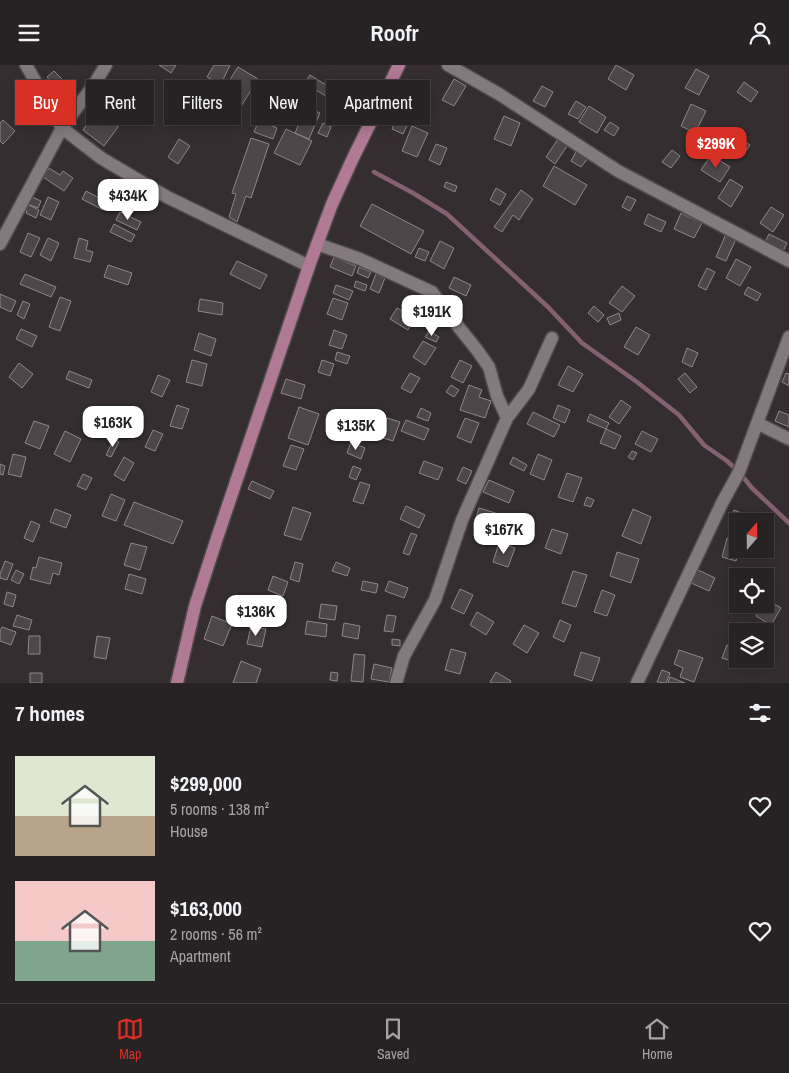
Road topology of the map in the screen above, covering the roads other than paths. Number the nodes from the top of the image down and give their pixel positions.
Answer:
1 (26, 65) edge
2 (106, 65) edge
3 (399, 65) edge
4 (448, 65) edge
5 (62, 128) junction
6 (317, 243) junction
7 (0, 244) edge
8 (789, 261) edge
9 (309, 266) junction
10 (789, 337) edge
11 (552, 338) dead end
12 (507, 419) junction
13 (757, 423) junction
14 (789, 439) edge
15 (177, 683) edge
16 (396, 683) edge
17 (638, 683) edge

1 - 5 street
2 - 5 street
3 - 6 main road
4 - 8 street
5 - 7 street
5 - 9 street
6 - 9 main road
6 - 12 street
9 - 15 main road
10 - 13 street
11 - 12 street
12 - 16 street
13 - 14 street
13 - 17 street

